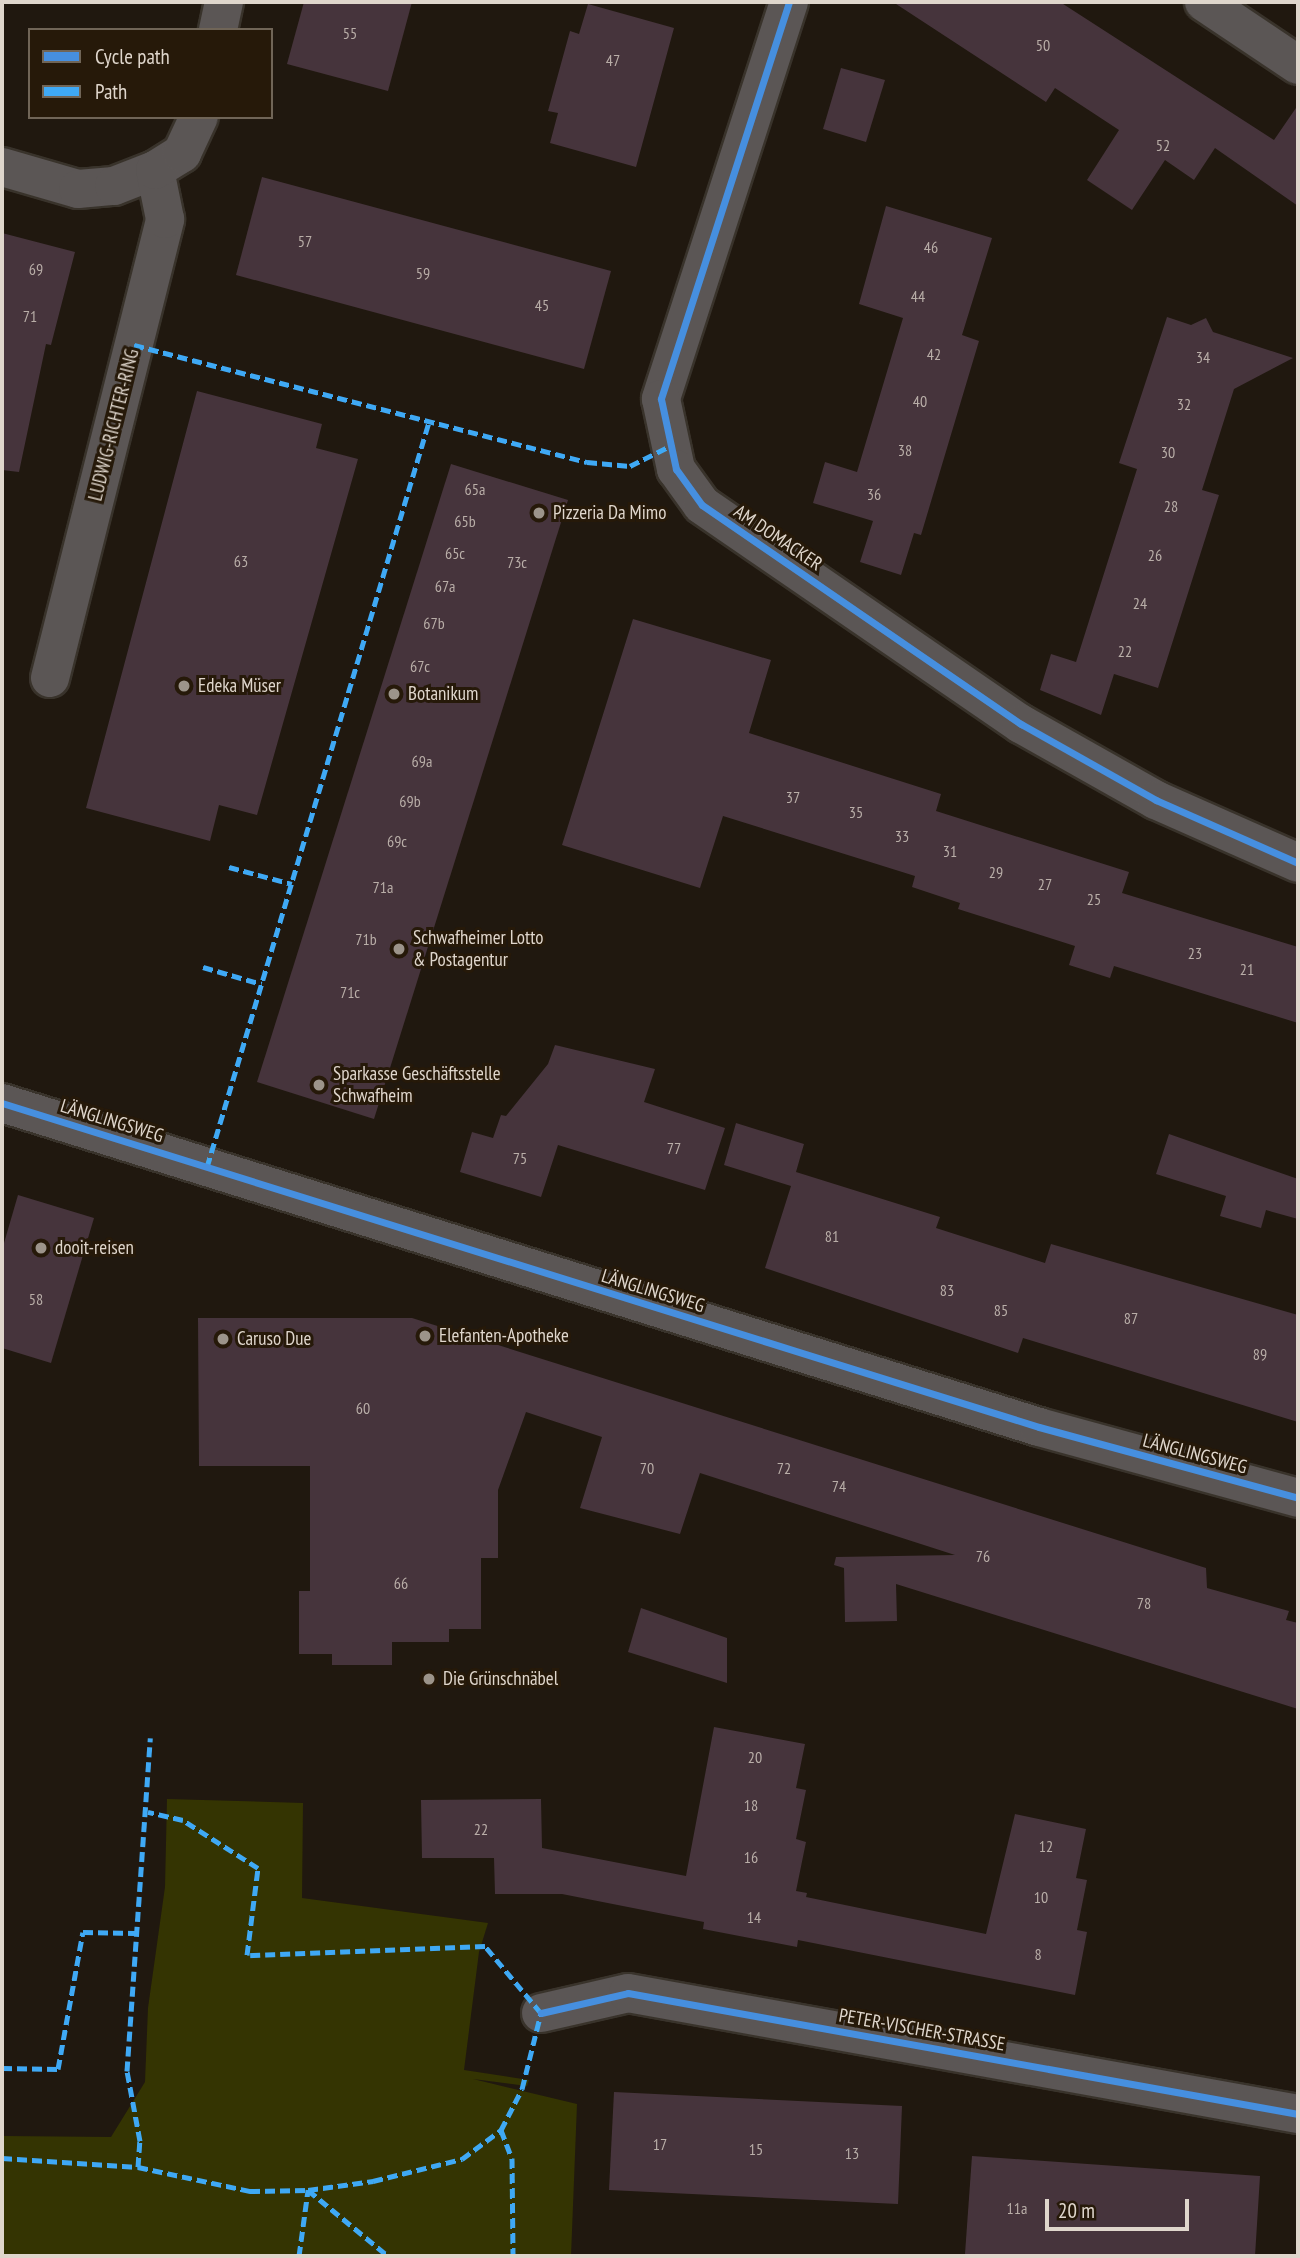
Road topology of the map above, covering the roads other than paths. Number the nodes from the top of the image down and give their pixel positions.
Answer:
1 (224, 2) edge
2 (789, 2) edge
3 (1204, 2) edge
4 (218, 28) edge
5 (1298, 65) edge
6 (198, 119) edge
7 (2, 167) edge
8 (155, 170) junction
9 (50, 678) dead end
10 (1298, 863) edge
11 (2, 1103) edge
12 (1298, 1498) edge
13 (541, 2013) dead end
14 (1298, 2114) edge

1 - 4 street
2 - 10 street, AM DOMACKER
3 - 5 street
6 - 8 street
7 - 8 street
8 - 9 street, LUDWIG-RICHTER-RING
11 - 12 street, LÄNGLINGSWEG
13 - 14 street, PETER-VISCHER-STRASSE

